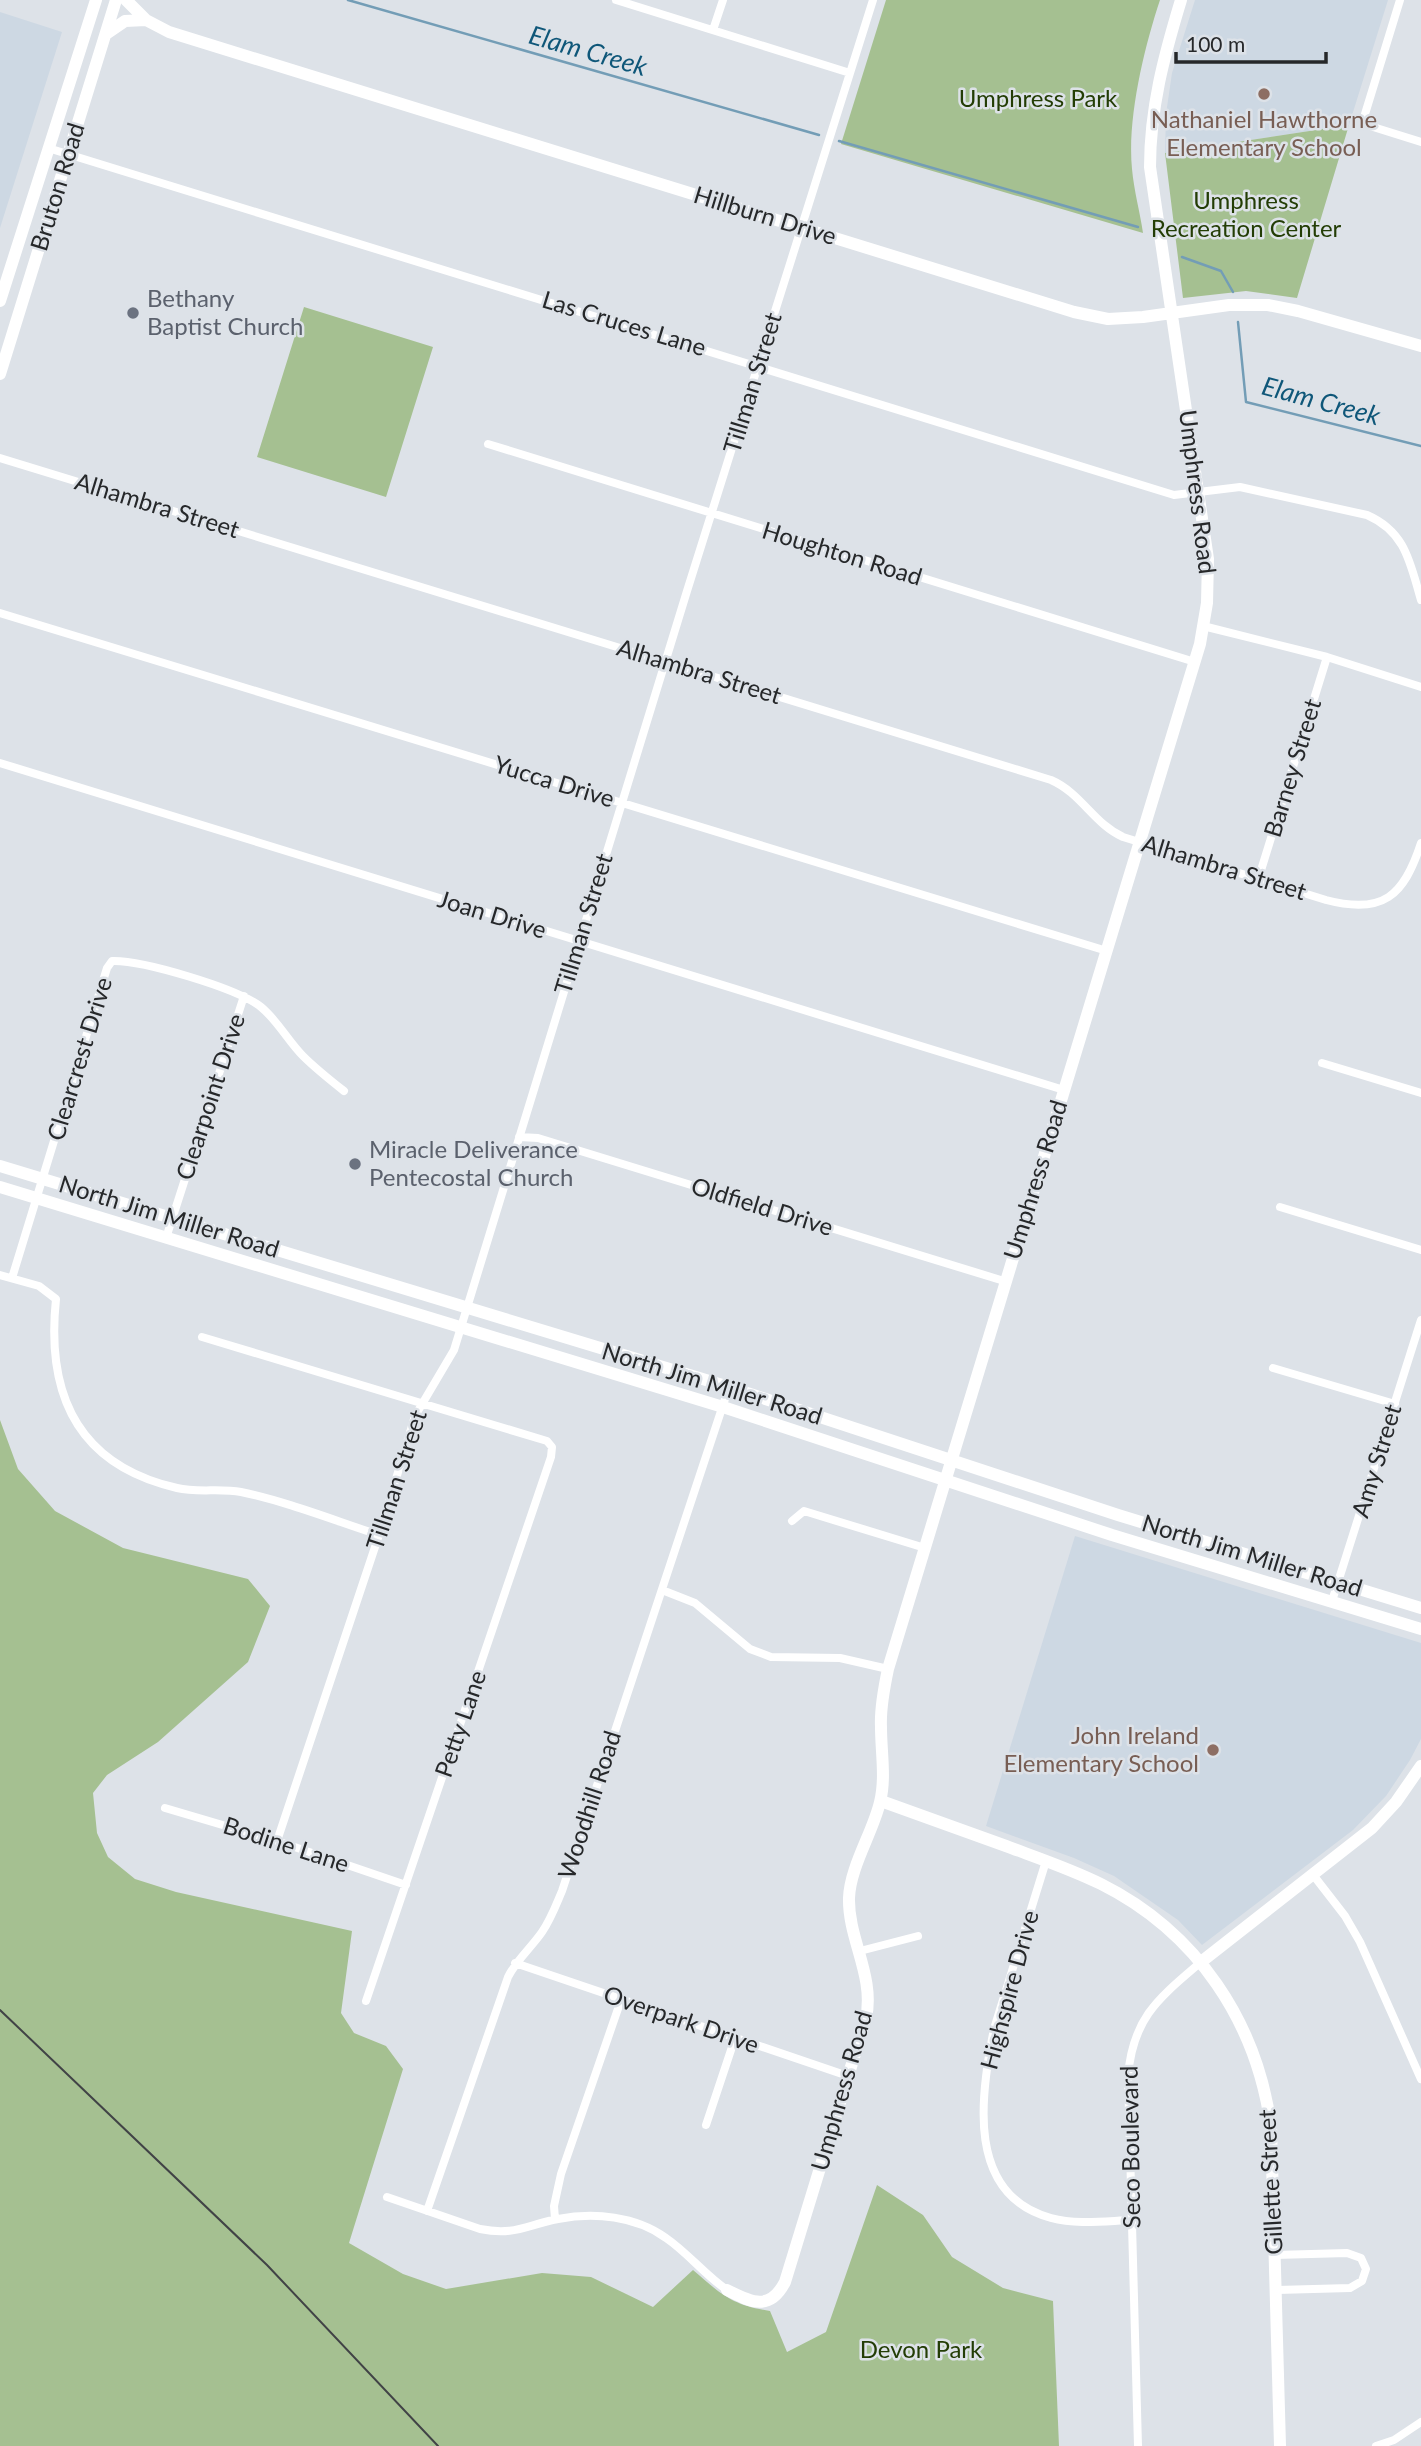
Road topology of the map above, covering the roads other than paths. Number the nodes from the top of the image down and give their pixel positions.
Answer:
1 (96, 0) edge
2 (116, 0) edge
3 (126, 0) edge
4 (615, 0) edge
5 (723, 0) edge
6 (873, 0) edge
7 (1181, 0) edge
8 (1400, 0) edge
9 (146, 20) junction
10 (713, 30) junction
11 (106, 34) junction
12 (850, 73) junction
13 (1421, 142) edge
14 (48, 148) junction
15 (69, 154) junction
16 (802, 227) junction
17 (0, 301) edge
18 (1173, 312) junction
19 (1421, 346) edge
20 (758, 366) junction
21 (1, 370) edge
22 (488, 444) dead end
23 (0, 458) edge
24 (1200, 491) junction
25 (711, 514) junction
26 (1421, 600) edge
27 (0, 613) edge
28 (1203, 626) junction
29 (1326, 657) junction
30 (666, 661) junction
31 (1195, 662) junction
32 (1421, 687) edge
33 (0, 763) edge
34 (622, 803) junction
35 (1141, 843) junction
36 (1421, 843) edge
37 (1258, 880) junction
38 (579, 942) junction
39 (1107, 951) junction
40 (244, 996) junction
41 (1322, 1063) dead end
42 (1064, 1090) junction
43 (344, 1091) dead end
44 (1421, 1093) edge
45 (519, 1137) junction
46 (0, 1166) edge
47 (42, 1179) junction
48 (0, 1187) edge
49 (36, 1198) junction
50 (1280, 1207) dead end
51 (172, 1218) junction
52 (166, 1238) junction
53 (1421, 1250) edge
54 (0, 1275) edge
55 (12, 1278) junction
56 (1004, 1281) junction
57 (466, 1308) junction
58 (1421, 1320) edge
59 (460, 1327) junction
60 (202, 1337) dead end
61 (1273, 1368) dead end
62 (729, 1387) junction
63 (422, 1403) junction
64 (1395, 1404) junction
65 (723, 1407) junction
66 (951, 1461) junction
67 (946, 1479) junction
68 (1118, 1515) junction
69 (792, 1521) dead end
70 (379, 1535) junction
71 (1112, 1535) junction
72 (925, 1548) junction
73 (1339, 1584) junction
74 (662, 1590) junction
75 (1332, 1601) junction
76 (1421, 1608) edge
77 (1421, 1629) edge
78 (888, 1669) junction
79 (1421, 1766) edge
80 (881, 1801) junction
81 (165, 1808) dead end
82 (277, 1841) junction
83 (1046, 1861) junction
84 (1314, 1876) junction
85 (406, 1885) junction
86 (918, 1936) dead end
87 (860, 1951) junction
88 (1201, 1962) junction
89 (515, 1963) junction
90 (621, 2000) junction
91 (366, 2001) dead end
92 (735, 2038) junction
93 (848, 2076) junction
94 (1421, 2079) edge
95 (706, 2125) dead end
96 (387, 2197) dead end
97 (427, 2211) junction
98 (555, 2219) junction
99 (1132, 2220) junction
100 (1275, 2255) junction
101 (727, 2290) joint
102 (1277, 2290) junction
103 (1421, 2422) edge
104 (1138, 2446) edge
105 (1280, 2446) edge
106 (1376, 2446) edge

1 - 14 street, Bruton Road
2 - 11 street, Bruton Road
3 - 9 street, Hillburn Drive
4 - 10 street
5 - 10 street
6 - 12 street, Tillman Street
7 - 18 street, Umphress Road
8 - 13 street
9 - 11 street
9 - 16 street, Hillburn Drive
10 - 12 street
11 - 15 street, Bruton Road
12 - 16 street, Tillman Street
14 - 15 street, Las Cruces Lane
14 - 17 street, Bruton Road
15 - 20 street, Las Cruces Lane
15 - 21 street, Bruton Road
16 - 18 street, Hillburn Drive
16 - 20 street, Tillman Street
18 - 19 street, Hillburn Drive
18 - 24 street, Umphress Road
20 - 24 street, Las Cruces Lane
20 - 25 street, Tillman Street
22 - 25 street, Houghton Road
23 - 30 street, Alhambra Street
24 - 26 street, Las Cruces Lane
24 - 28 street, Umphress Road
25 - 30 street, Tillman Street
25 - 31 street, Houghton Road
27 - 34 street, Yucca Drive
28 - 29 street
28 - 31 street, Umphress Road
29 - 32 street
29 - 37 street, Barney Street
30 - 34 street, Tillman Street
30 - 35 street, Alhambra Street
31 - 35 street, Umphress Road
33 - 38 street, Joan Drive
34 - 38 street, Tillman Street
34 - 39 street, Yucca Drive
35 - 37 street, Alhambra Street
35 - 39 street, Umphress Road
36 - 37 street, Alhambra Street
38 - 42 street, Joan Drive
38 - 45 street, Tillman Street
39 - 42 street, Umphress Road
40 - 43 street
40 - 47 street, Clearcrest Drive
40 - 51 street, Clearpoint Drive
41 - 44 street
42 - 56 street, Umphress Road
45 - 56 street, Oldfield Drive
45 - 57 street, Tillman Street
46 - 47 street, North Jim Miller Road
47 - 49 street, Clearcrest Drive
47 - 51 street, North Jim Miller Road
48 - 49 street, North Jim Miller Road
49 - 52 street, North Jim Miller Road
49 - 55 street, Clearcrest Drive
50 - 53 street
51 - 52 street, Clearpoint Drive
51 - 57 street, North Jim Miller Road
52 - 59 street, North Jim Miller Road
54 - 55 street
55 - 70 street
56 - 66 street, Umphress Road
57 - 59 street, Tillman Street
57 - 62 street, North Jim Miller Road
58 - 64 street, Amy Street
59 - 63 street, Tillman Street
59 - 65 street, North Jim Miller Road
60 - 63 street
61 - 64 street
62 - 65 street, Woodhill Road
62 - 66 street, North Jim Miller Road
63 - 70 street, Tillman Street
63 - 85 street, Petty Lane
64 - 73 street, Amy Street
65 - 67 street, North Jim Miller Road
65 - 74 street, Woodhill Road
66 - 67 street, Umphress Road
66 - 68 street, North Jim Miller Road
67 - 71 street, North Jim Miller Road
67 - 72 street, Umphress Road
68 - 71 street
68 - 73 street, North Jim Miller Road
69 - 72 street
70 - 82 street, Tillman Street
71 - 75 street, North Jim Miller Road
72 - 78 street, Umphress Road
73 - 75 street, Amy Street
73 - 76 street, North Jim Miller Road
74 - 78 street
74 - 89 street, Woodhill Road
75 - 77 street, North Jim Miller Road
78 - 80 street, Umphress Road
79 - 84 street, Seco Boulevard
80 - 83 street, Gillette Street
80 - 87 street, Umphress Road
81 - 82 street, Bodine Lane
82 - 85 street, Bodine Lane
83 - 88 street, Gillette Street
83 - 99 street, Highspire Drive
84 - 88 street, Seco Boulevard
84 - 94 street
85 - 91 street, Petty Lane
86 - 87 street
87 - 93 street, Umphress Road
88 - 99 street, Seco Boulevard
88 - 100 street, Gillette Street
89 - 90 street, Overpark Drive
89 - 97 street, Woodhill Road
90 - 92 street, Overpark Drive
90 - 98 street
92 - 93 street, Overpark Drive
92 - 95 street
93 - 101 street, Umphress Road
96 - 97 street
97 - 98 street
98 - 101 street
99 - 104 street, Seco Boulevard
100 - 102 street, Gillette Street
100 - 102 street
102 - 105 street, Gillette Street
103 - 106 street

